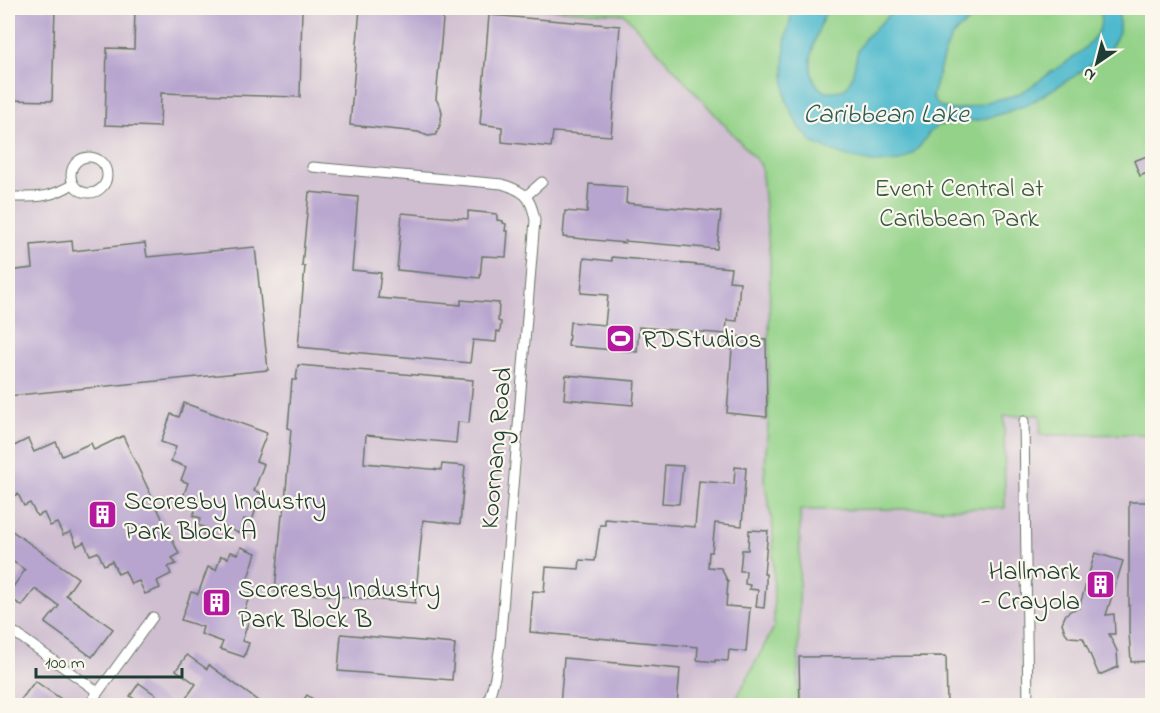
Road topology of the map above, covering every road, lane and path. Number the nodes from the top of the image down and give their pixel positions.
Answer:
1 (312, 166) dead end
2 (542, 182) dead end
3 (73, 184) junction
4 (526, 196) junction
5 (8, 197) edge
6 (1024, 421) dead end
7 (153, 617) dead end
8 (8, 628) edge
9 (98, 692) junction
10 (88, 705) edge
11 (487, 705) edge
12 (1028, 705) edge

1 - 4 street
2 - 4 street
3 - 3 street
3 - 5 street
4 - 11 street, Koornang Road
6 - 12 street
7 - 9 street
8 - 9 street
9 - 10 street

